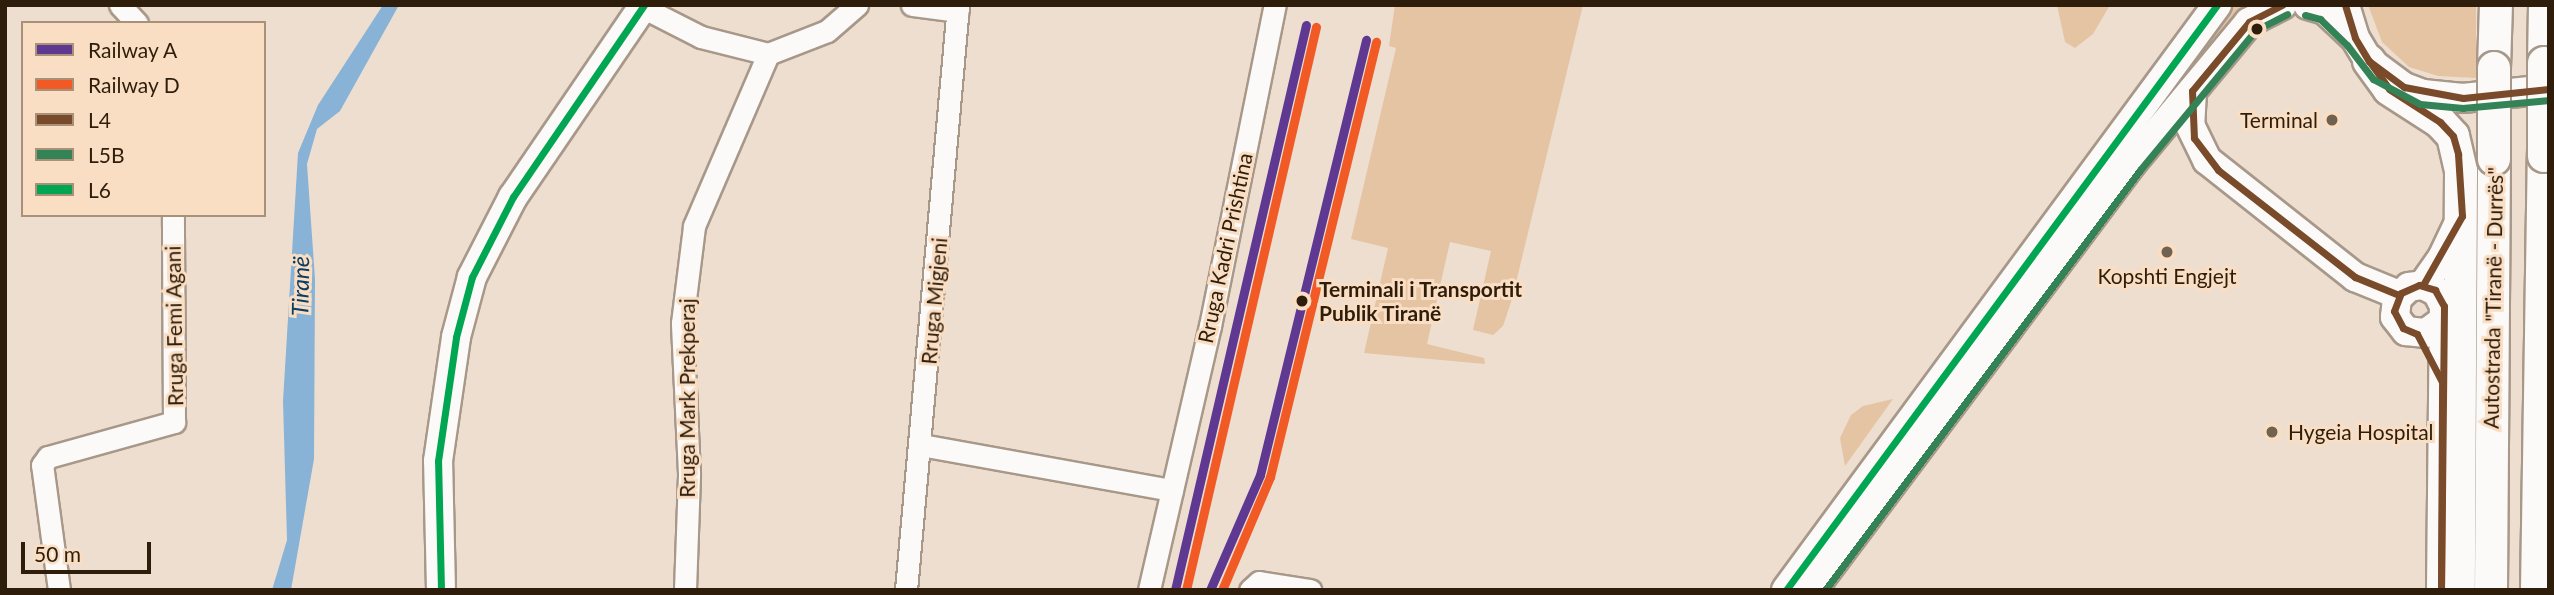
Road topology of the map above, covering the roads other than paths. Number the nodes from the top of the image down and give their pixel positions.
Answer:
1 (120, 5) edge
2 (857, 5) edge
3 (912, 5) edge
4 (1275, 5) edge
5 (2217, 5) edge
6 (2282, 5) edge
7 (2308, 5) edge
8 (2345, 5) edge
9 (2496, 5) edge
10 (2545, 5) edge
11 (643, 6) edge
12 (958, 8) edge
13 (134, 21) edge
14 (2362, 50) junction
15 (768, 54) junction
16 (2546, 76) edge
17 (2192, 91) junction
18 (2462, 216) junction
19 (173, 217) edge
20 (2411, 290) junction
21 (2429, 328) junction
22 (921, 445) junction
23 (1172, 490) junction
24 (59, 590) edge
25 (441, 590) edge
26 (685, 590) edge
27 (906, 590) edge
28 (1149, 590) edge
29 (1250, 590) edge
30 (1310, 590) edge
31 (1786, 590) edge
32 (1812, 590) edge
33 (2441, 590) edge
34 (2459, 590) edge
35 (2491, 590) edge
36 (2537, 590) edge

1 - 13 street
2 - 15 street
3 - 12 street, Rruga Migjeni
4 - 23 street, Rruga Kadri Prishtina
5 - 31 main road
6 - 17 main road
7 - 14 main road
8 - 14 main road
9 - 35 highway, Autostrada "Tiranë - Durrës", bridge
10 - 16 highway
11 - 15 street
11 - 25 main road
12 - 22 street, Rruga Migjeni
14 - 16 main road
14 - 18 highway
15 - 26 street, Rruga Mark Prekperaj
16 - 36 highway, bridge
17 - 20 main road
17 - 32 main road
18 - 20 main road
18 - 34 highway
19 - 24 street, Rruga Femi Agani
20 - 21 main road
20 - 21 main road
21 - 33 main road
22 - 23 street
22 - 27 street, Rruga Migjeni
23 - 28 street, Rruga Kadri Prishtina
29 - 30 street

